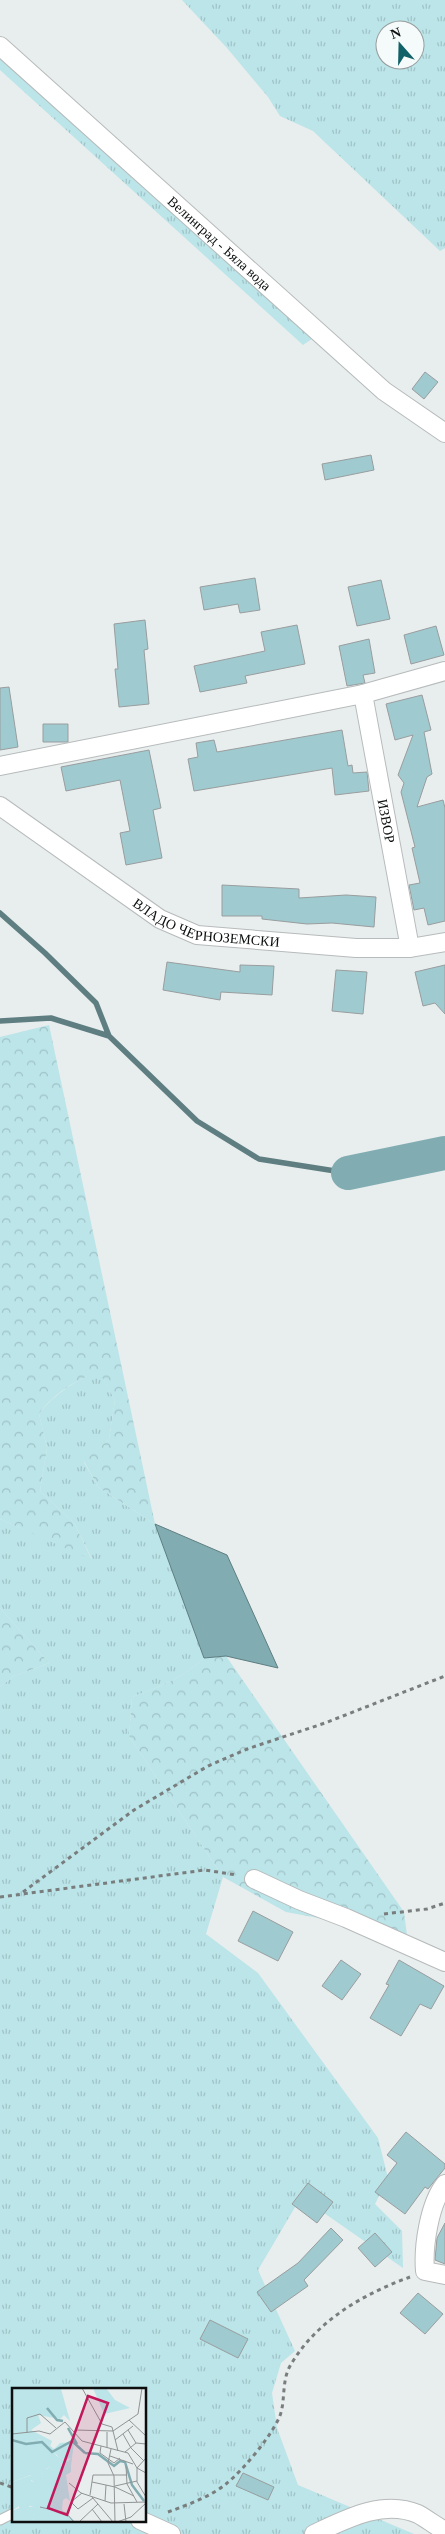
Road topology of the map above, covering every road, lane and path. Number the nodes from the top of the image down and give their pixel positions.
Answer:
1 (0, 46) edge
2 (445, 433) edge
3 (445, 671) edge
4 (363, 694) junction
5 (0, 766) edge
6 (0, 806) edge
7 (445, 942) edge
8 (410, 948) junction
9 (445, 1676) edge
10 (254, 1878) joint
11 (23, 1892) junction
12 (0, 1897) edge
13 (445, 1903) edge
14 (382, 1914) dead end
15 (445, 1962) edge
16 (445, 2184) edge
17 (425, 2271) junction
18 (445, 2274) edge
19 (0, 2482) edge
20 (12, 2487) edge
21 (12, 2514) edge
22 (164, 2514) dead end
23 (0, 2520) edge
24 (144, 2522) edge
25 (445, 2531) edge
26 (171, 2534) edge
27 (314, 2534) edge

1 - 2 street, Велинград - Бяла вода
3 - 4 street
4 - 5 street
4 - 8 street, ИЗВОР
6 - 8 street, ВЛАДО ЧЕРНОЗЕМСКИ
7 - 8 street, ВЛАДО ЧЕРНОЗЕМСКИ
9 - 11 path
10 - 11 path
10 - 15 street
11 - 12 path
13 - 14 path
16 - 17 street
17 - 18 street
17 - 22 path
19 - 20 path
21 - 23 lane
24 - 26 street
25 - 27 street

